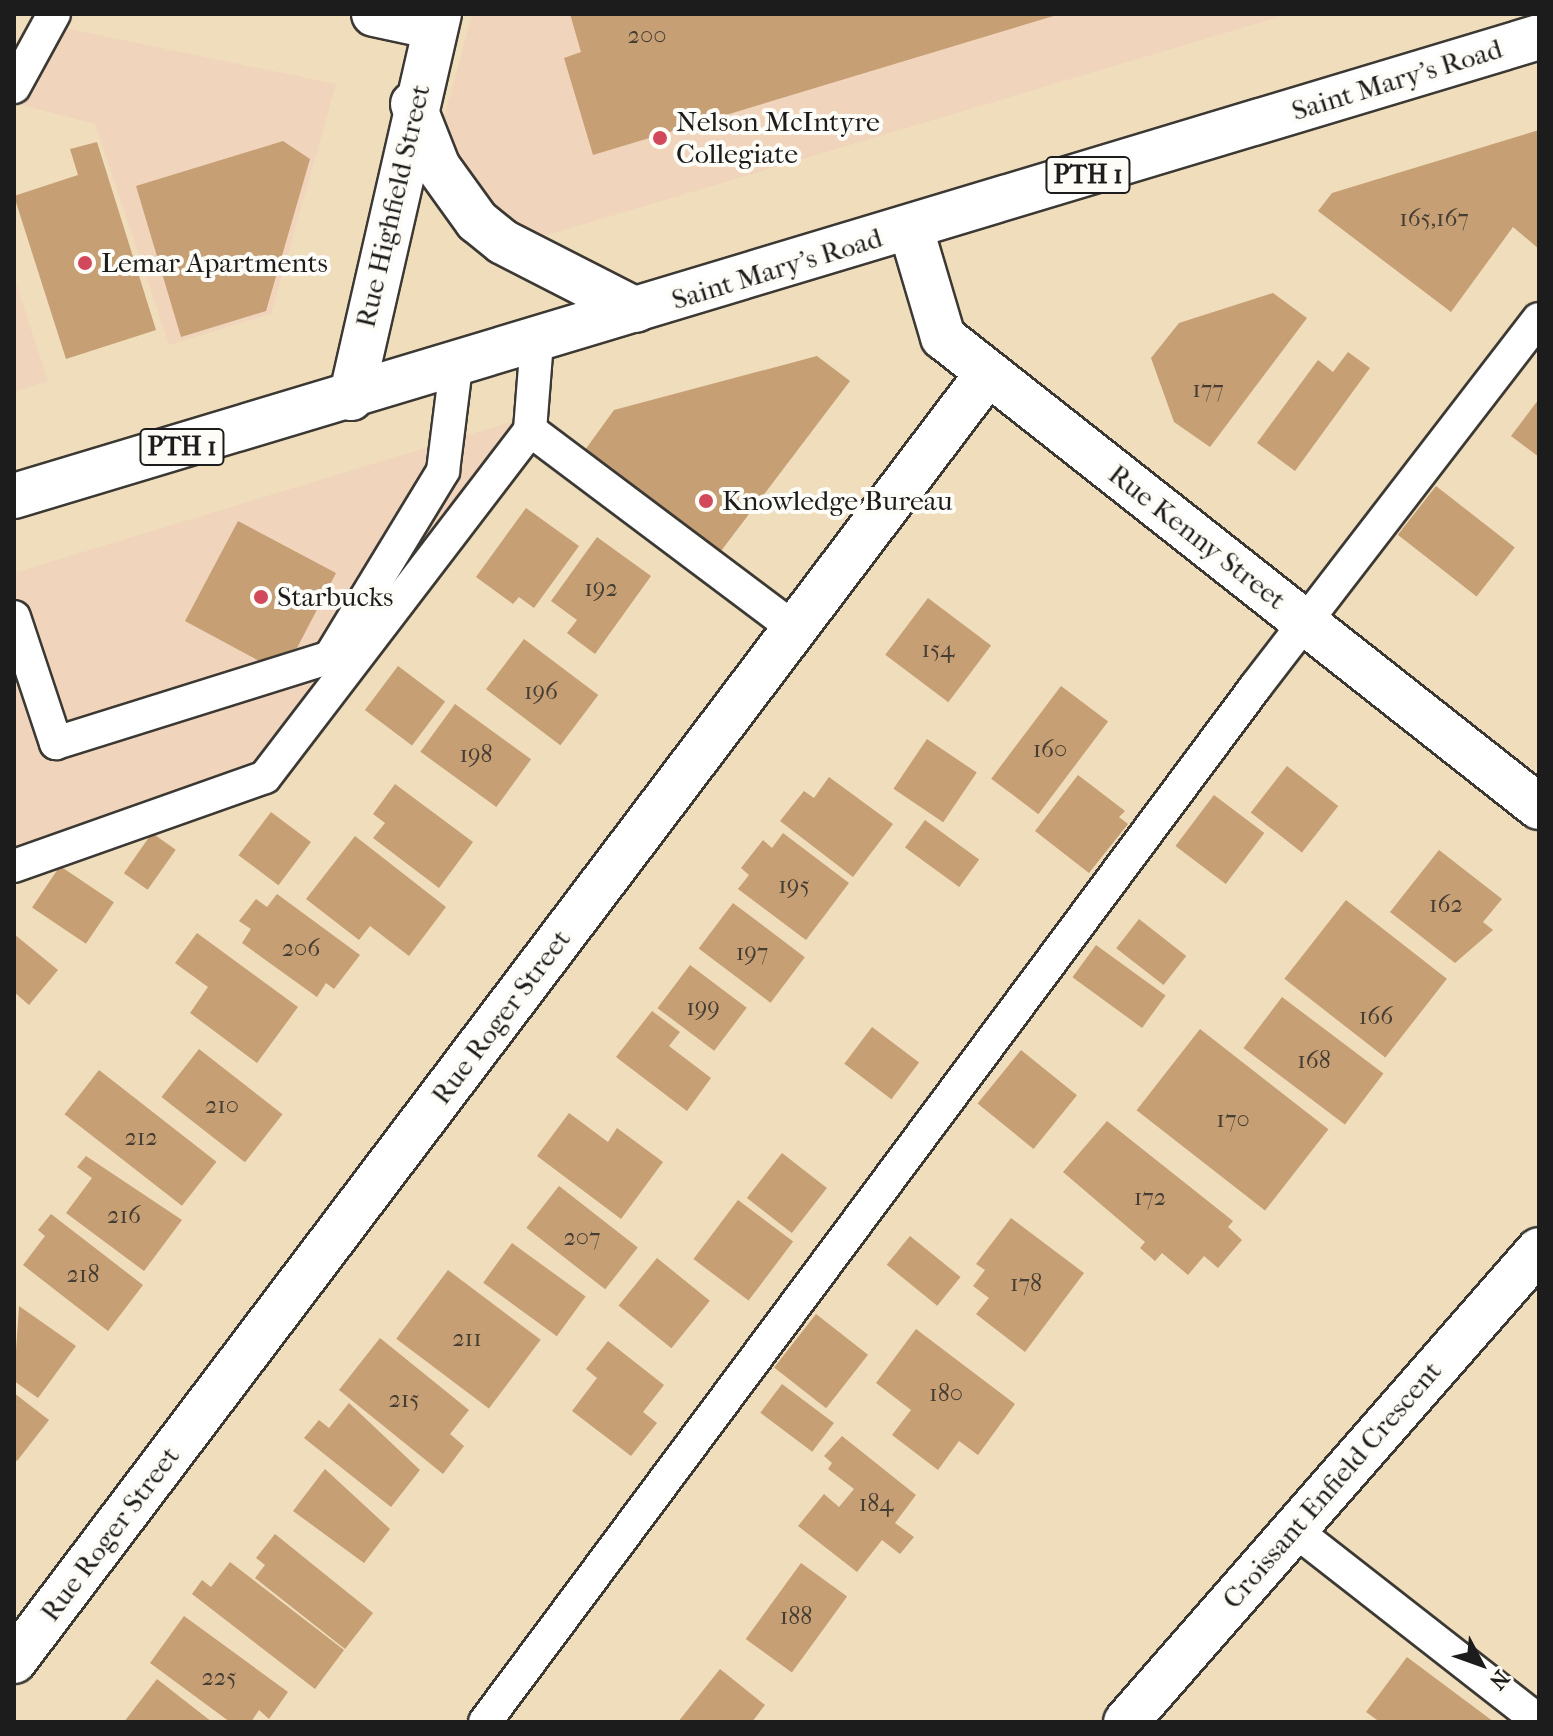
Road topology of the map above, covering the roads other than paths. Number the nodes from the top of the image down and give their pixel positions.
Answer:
1 (54, 14) edge
2 (374, 14) edge
3 (437, 20) edge
4 (1539, 37) edge
5 (14, 87) edge
6 (413, 104) junction
7 (911, 229) junction
8 (636, 310) junction
9 (1539, 319) edge
10 (537, 341) junction
11 (456, 366) junction
12 (988, 373) junction
13 (351, 398) junction
14 (530, 430) junction
15 (14, 496) edge
16 (1306, 622) junction
17 (795, 629) junction
18 (17, 639) edge
19 (1539, 807) edge
20 (14, 866) edge
21 (1539, 1250) edge
22 (1293, 1529) junction
23 (14, 1661) edge
24 (1539, 1721) edge
25 (485, 1722) edge
26 (1126, 1722) edge

1 - 5 lane
2 - 3 main road
3 - 6 main road, Rue Highfield Street
4 - 7 main road, Saint Mary's Road / PTH 1
6 - 8 main road
6 - 13 main road, Rue Highfield Street
7 - 8 main road, Saint Mary's Road / PTH 1
7 - 12 main road, Rue Kenny Street
8 - 10 main road, Saint Mary's Road / PTH 1
9 - 16 lane
10 - 11 main road, Saint Mary's Road / PTH 1
10 - 14 lane
11 - 13 main road, Saint Mary's Road / PTH 1
11 - 18 lane
12 - 16 main road, Rue Kenny Street
12 - 17 main road, Rue Roger Street
13 - 15 main road, Saint Mary's Road / PTH 1
14 - 17 lane
14 - 20 lane
16 - 19 main road, Rue Kenny Street
16 - 25 lane
17 - 23 main road, Rue Roger Street
21 - 22 main road, Croissant Enfield Crescent
22 - 24 lane
22 - 26 main road, Croissant Enfield Crescent

